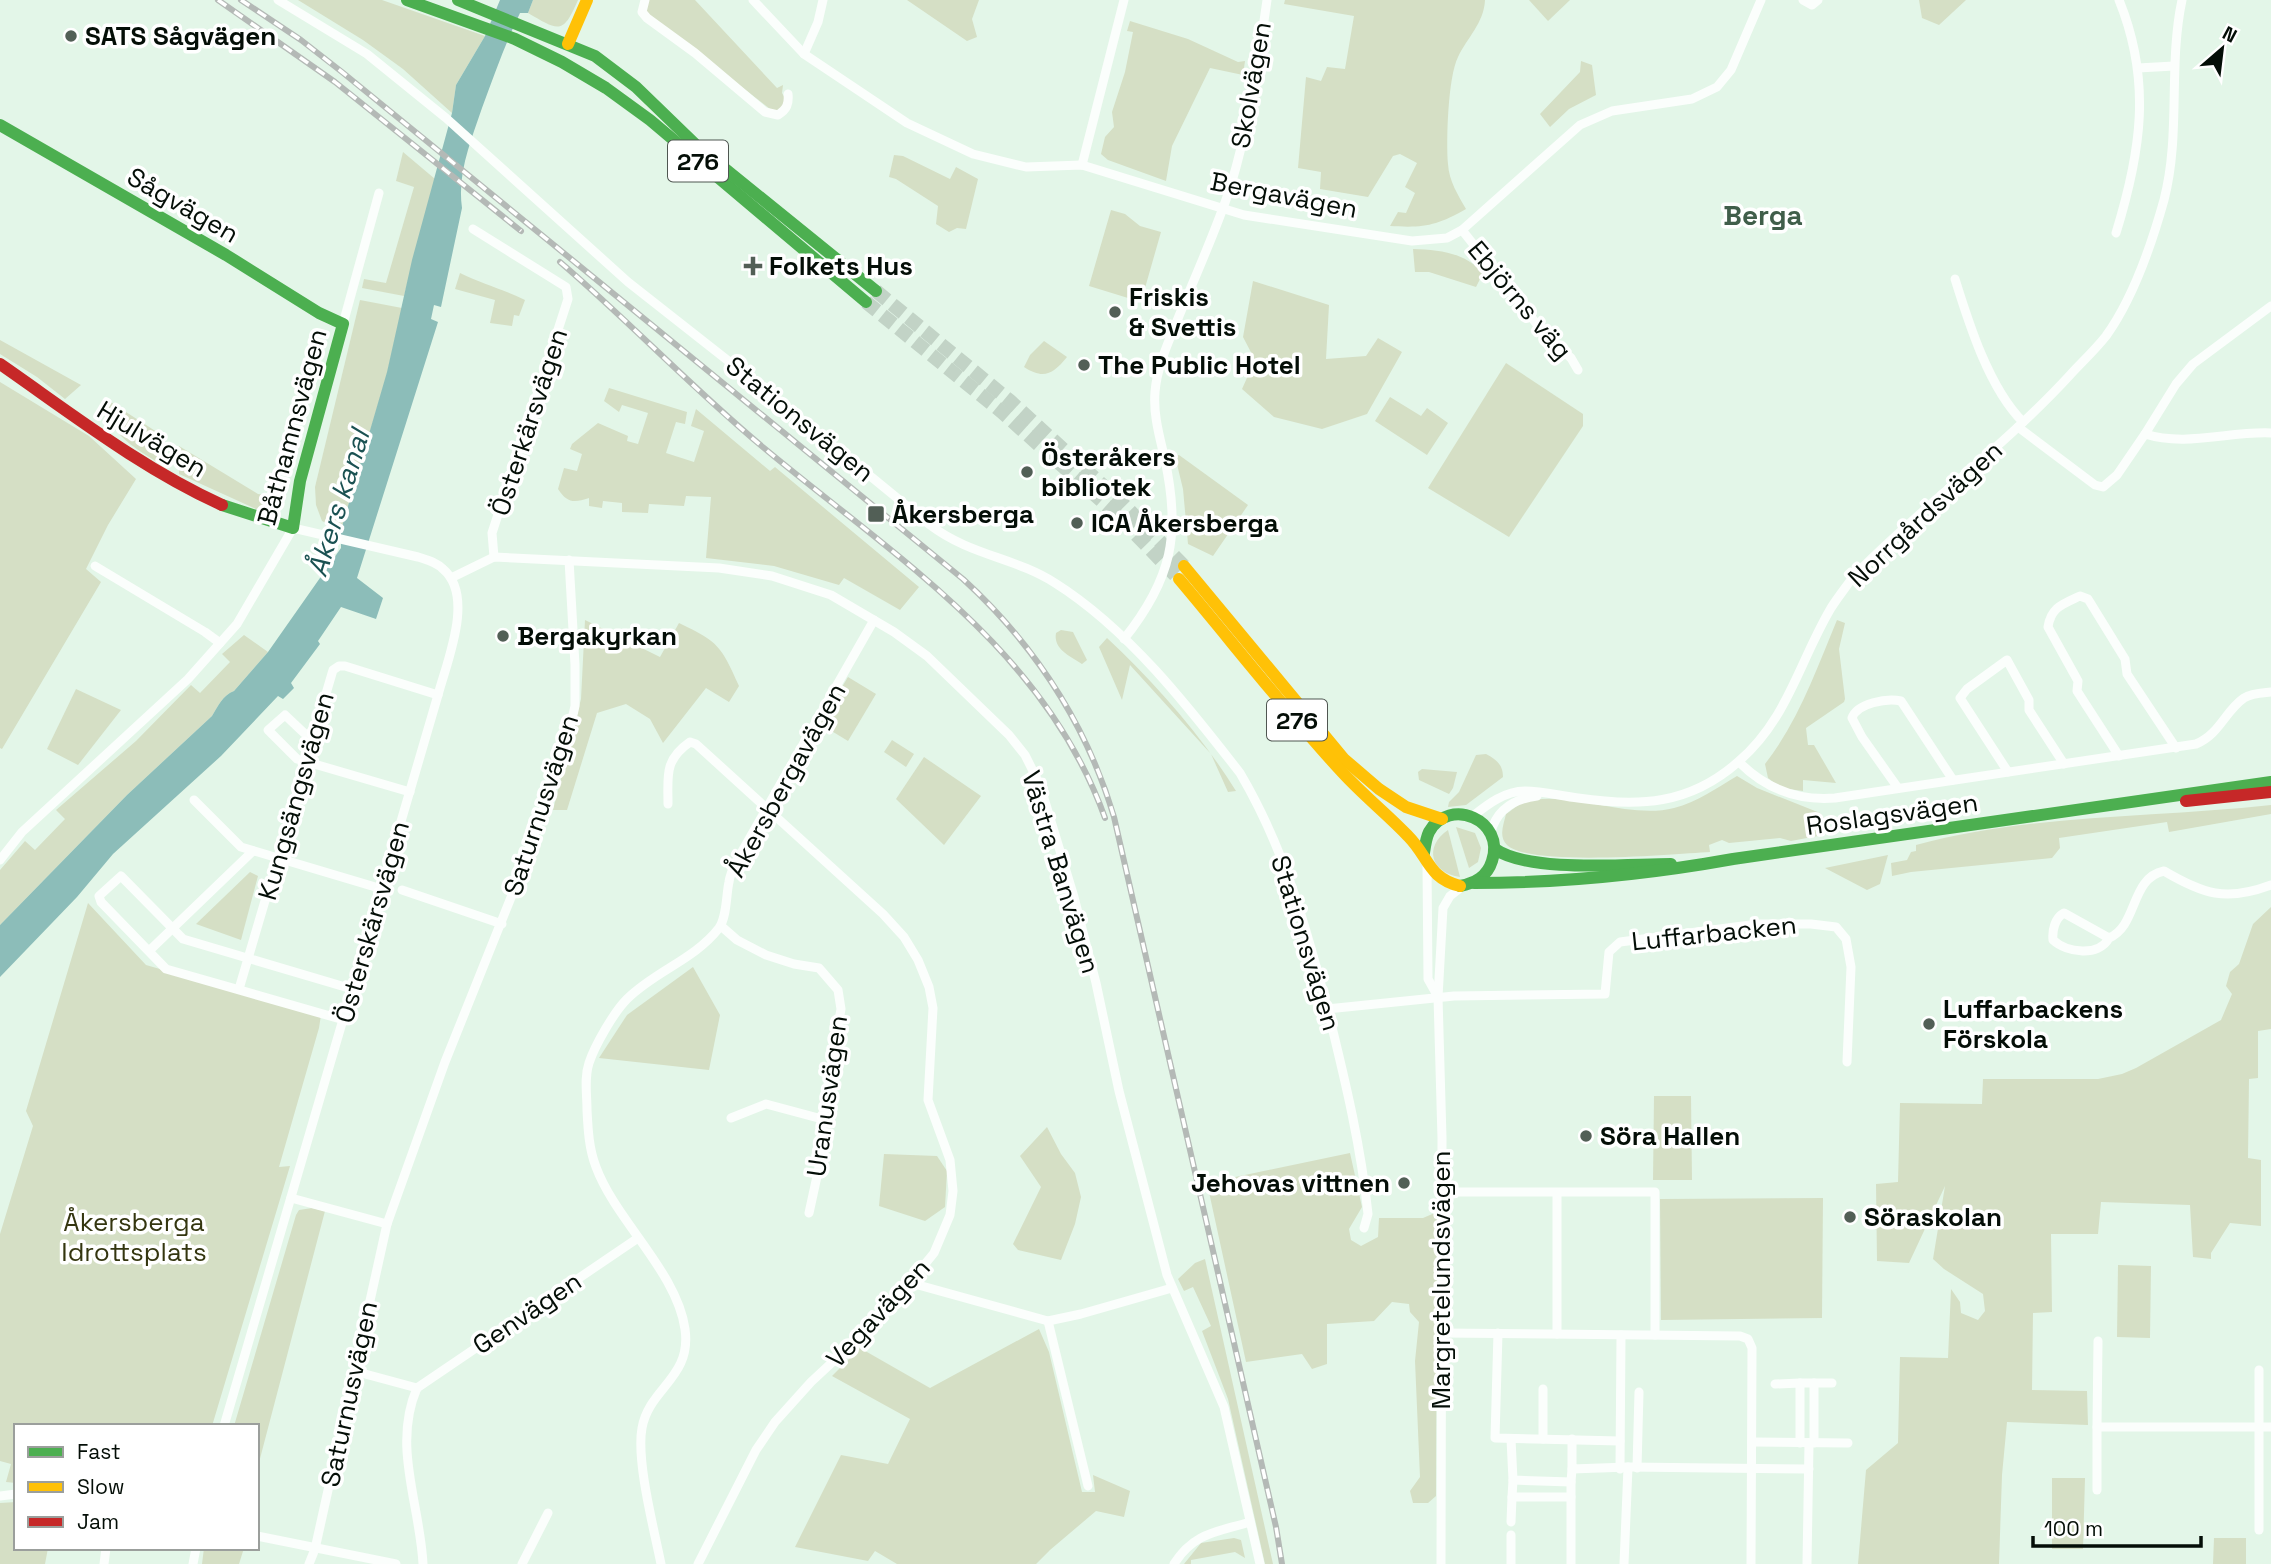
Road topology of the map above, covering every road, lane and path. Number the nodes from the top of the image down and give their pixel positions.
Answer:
1 (278, 0) edge
2 (407, 0) edge
3 (458, 0) edge
4 (587, 0) edge
5 (645, 0) edge
6 (754, 0) edge
7 (823, 0) edge
8 (1124, 0) edge
9 (1267, 0) edge
10 (1760, 0) edge
11 (1803, 0) edge
12 (1818, 0) edge
13 (2119, 0) edge
14 (2182, 0) edge
15 (515, 39) junction
16 (568, 44) junction
17 (804, 54) junction
18 (2174, 66) junction
19 (2138, 68) junction
20 (788, 94) dead end
21 (0, 125) edge
22 (1082, 165) junction
23 (379, 193) dead end
24 (1221, 209) junction
25 (473, 229) dead end
26 (1462, 230) junction
27 (2116, 233) dead end
28 (1955, 279) dead end
29 (876, 291) tunnel mouth
30 (866, 302) tunnel mouth
31 (2271, 306) edge
32 (343, 324) junction
33 (0, 364) edge
34 (1578, 370) dead end
35 (2020, 425) junction
36 (2271, 433) edge
37 (2145, 434) junction
38 (293, 528) junction
39 (494, 558) junction
40 (569, 560) junction
41 (95, 566) dead end
42 (1184, 566) tunnel mouth
43 (451, 578) junction
44 (1179, 579) tunnel mouth
45 (874, 620) junction
46 (1124, 639) junction
47 (220, 643) junction
48 (2271, 692) edge
49 (438, 695) junction
50 (313, 736) junction
51 (2176, 748) junction
52 (2119, 756) junction
53 (305, 760) junction
54 (1738, 762) junction
55 (2064, 764) junction
56 (2008, 772) junction
57 (1953, 780) junction
58 (2271, 782) edge
59 (1898, 788) junction
60 (410, 792) junction
61 (2271, 792) edge
62 (1553, 795) junction
63 (2271, 798) edge
64 (2225, 799) junction
65 (194, 800) dead end
66 (668, 804) dead end
67 (767, 807) junction
68 (2095, 807) junction
69 (1473, 816) junction
70 (1442, 819) junction
71 (1491, 831) junction
72 (1495, 849) junction
73 (253, 851) junction
74 (1425, 857) junction
75 (277, 858) junction
76 (0, 860) edge
77 (1696, 864) junction
78 (1468, 885) junction
79 (2271, 885) edge
80 (382, 889) junction
81 (402, 890) dead end
82 (502, 924) junction
83 (721, 926) junction
84 (173, 929) junction
85 (2109, 937) junction
86 (149, 951) junction
87 (248, 958) junction
88 (239, 989) junction
89 (352, 989) junction
90 (1438, 997) junction
91 (1327, 1009) junction
92 (344, 1020) junction
93 (1847, 1062) dead end
94 (731, 1118) dead end
95 (822, 1119) junction
96 (1441, 1192) junction
97 (1557, 1194) junction
98 (291, 1198) junction
99 (809, 1213) dead end
100 (387, 1224) junction
101 (1364, 1228) dead end
102 (638, 1238) junction
103 (911, 1283) junction
104 (1172, 1288) junction
105 (1048, 1321) junction
106 (1442, 1333) junction
107 (1498, 1333) junction
108 (1557, 1334) junction
109 (1621, 1335) junction
110 (1655, 1335) junction
111 (2098, 1341) dead end
112 (2259, 1370) dead end
113 (354, 1371) junction
114 (1814, 1383) junction
115 (1832, 1383) dead end
116 (1775, 1384) dead end
117 (1800, 1384) junction
118 (417, 1388) junction
119 (1543, 1389) dead end
120 (1639, 1392) dead end
121 (225, 1424) edge
122 (2097, 1427) junction
123 (2259, 1427) junction
124 (2271, 1427) edge
125 (1511, 1438) junction
126 (1543, 1439) junction
127 (1572, 1439) junction
128 (1620, 1441) junction
129 (1752, 1442) junction
130 (1808, 1443) junction
131 (1848, 1443) dead end
132 (1628, 1468) junction
133 (1572, 1469) junction
134 (1751, 1469) junction
135 (1809, 1469) junction
136 (1513, 1480) junction
137 (1571, 1482) junction
138 (1088, 1486) dead end
139 (2097, 1490) dead end
140 (1512, 1497) junction
141 (1571, 1497) junction
142 (548, 1513) dead end
143 (1250, 1521) junction
144 (1511, 1522) dead end
145 (2259, 1530) dead end
146 (1511, 1535) dead end
147 (259, 1536) edge
148 (315, 1549) junction
149 (309, 1564) edge
150 (396, 1564) edge
151 (423, 1564) edge
152 (522, 1564) edge
153 (661, 1564) edge
154 (698, 1564) edge
155 (1174, 1564) edge
156 (1260, 1564) edge
157 (1441, 1564) edge
158 (1511, 1564) edge
159 (1571, 1564) edge
160 (1624, 1564) edge
161 (1751, 1564) edge
162 (1807, 1564) edge

1 - 46 street, Stationsvägen
2 - 15 main road, 276
3 - 16 main road, 276
4 - 16 main road
5 - 20 street
6 - 17 street, Bergavägen
7 - 17 street
8 - 22 street
9 - 24 street, Skolvägen
10 - 26 street, Bergavägen
11 - 12 street
13 - 19 street
14 - 18 street, Norrgårdsvägen
15 - 16 main road
15 - 30 main road, 276
16 - 29 main road, 276
17 - 22 street, Bergavägen
18 - 19 street
18 - 35 street, Norrgårdsvägen
19 - 27 street
21 - 32 main road, Sågvägen
22 - 24 street, Bergavägen
23 - 32 street, Båthamnsvägen
24 - 26 street, Bergavägen
24 - 46 street, Skolvägen
25 - 39 street, Österkärsvägen
26 - 34 street, Ebjörns väg
28 - 35 street, Norrgårdsvägen
31 - 37 street
32 - 38 main road, Båthamnsvägen
33 - 38 main road, Hjulvägen
35 - 37 street
35 - 54 street, Norrgårdsvägen
36 - 37 street
38 - 43 street
38 - 47 street, Båthamnsvägen
39 - 40 street, Västra Banvägen
39 - 43 street, Västra Banvägen
40 - 45 street, Västra Banvägen
40 - 82 street, Saturnusvägen
41 - 47 street
42 - 70 main road, 276
43 - 49 street, Österskärsvägen
44 - 74 main road, Roslagsvägen / 276
45 - 67 street, Åkersbergavägen
45 - 104 street, Västra Banvägen
46 - 91 street, Stationsvägen
47 - 76 street, Båthamnsvägen
48 - 51 street
49 - 50 street, Kungsängsvägen
49 - 60 street, Österskärsvägen
50 - 53 street, Kungsängsvägen
50 - 53 street
51 - 52 street
51 - 52 street
52 - 55 street
53 - 60 street
53 - 75 street, Kungsängsvägen
54 - 59 street
54 - 62 street, Norrgårdsvägen
55 - 56 street
55 - 56 street
56 - 57 street
57 - 59 street
57 - 59 street
58 - 68 main road, Roslagsvägen / 276
60 - 80 street, Österskärsvägen
61 - 64 main road, Roslagsvägen / 276
62 - 69 street, Norrgårdsvägen
62 - 71 street, Norrgårdsvägen
63 - 64 main road
64 - 68 main road, Roslagsvägen / 276
65 - 73 street
66 - 67 street, Vegavägen
67 - 83 street, Åkersbergavägen
67 - 103 street, Vegavägen
68 - 77 main road, Roslagsvägen / 276
69 - 70 main road, 276
69 - 71 main road
70 - 74 main road
71 - 72 main road
72 - 77 main road, Roslagsvägen / 276
72 - 78 main road
73 - 75 street
73 - 84 street
74 - 78 main road, Roslagsvägen / 276
74 - 90 street, Margretelundsvägen
75 - 80 street
75 - 87 street, Kungsängsvägen
77 - 78 main road, Roslagsvägen / 276
78 - 90 street, Margretelundsvägen
79 - 85 street
80 - 89 street, Österskärsvägen
81 - 82 street, Saturnusvägen
82 - 100 street, Saturnusvägen
83 - 95 street, Uranusvägen
83 - 102 street
84 - 86 street
84 - 86 street
84 - 87 street
85 - 85 street
86 - 88 street
87 - 88 street, Kungsängsvägen
87 - 89 street
88 - 92 street
89 - 92 street, Österskärsvägen
90 - 91 street, Luffarbacken
90 - 93 street, Luffarbacken
90 - 96 street, Margretelundsvägen
91 - 101 street, Stationsvägen
92 - 98 street, Österskärsvägen
94 - 95 street
95 - 99 street, Uranusvägen
96 - 97 street
96 - 106 street, Margretelundsvägen
97 - 108 street
97 - 110 street
98 - 100 street
98 - 121 street, Österskärsvägen
100 - 113 street, Saturnusvägen
102 - 118 street, Genvägen
102 - 153 street
103 - 105 street
103 - 154 street, Vegavägen
104 - 105 street
104 - 143 street, Västra Banvägen
105 - 138 street
106 - 107 street
106 - 157 street, Margretelundsvägen
107 - 108 street
107 - 125 street
108 - 109 street
109 - 110 street
109 - 128 street
110 - 129 street
111 - 122 street
112 - 123 street
113 - 118 street
113 - 148 street, Saturnusvägen
114 - 115 street
114 - 117 street
114 - 130 street
116 - 117 street
117 - 130 street
118 - 151 street
119 - 126 street
120 - 132 street
122 - 123 street
122 - 139 street
123 - 124 street
123 - 145 street
125 - 126 street
125 - 136 street
126 - 127 street
127 - 128 street
127 - 133 street
128 - 132 street
129 - 130 street
129 - 134 street
130 - 131 street
130 - 135 street
132 - 133 street
132 - 134 street
132 - 160 street
133 - 137 street
134 - 135 street
134 - 161 street
135 - 162 street
136 - 137 street
136 - 140 street
137 - 141 street
140 - 141 street
140 - 144 street
141 - 159 street
142 - 152 street
143 - 155 street
143 - 156 street, Västra Banvägen
146 - 158 street
147 - 148 street
148 - 149 street, Saturnusvägen
148 - 150 street

